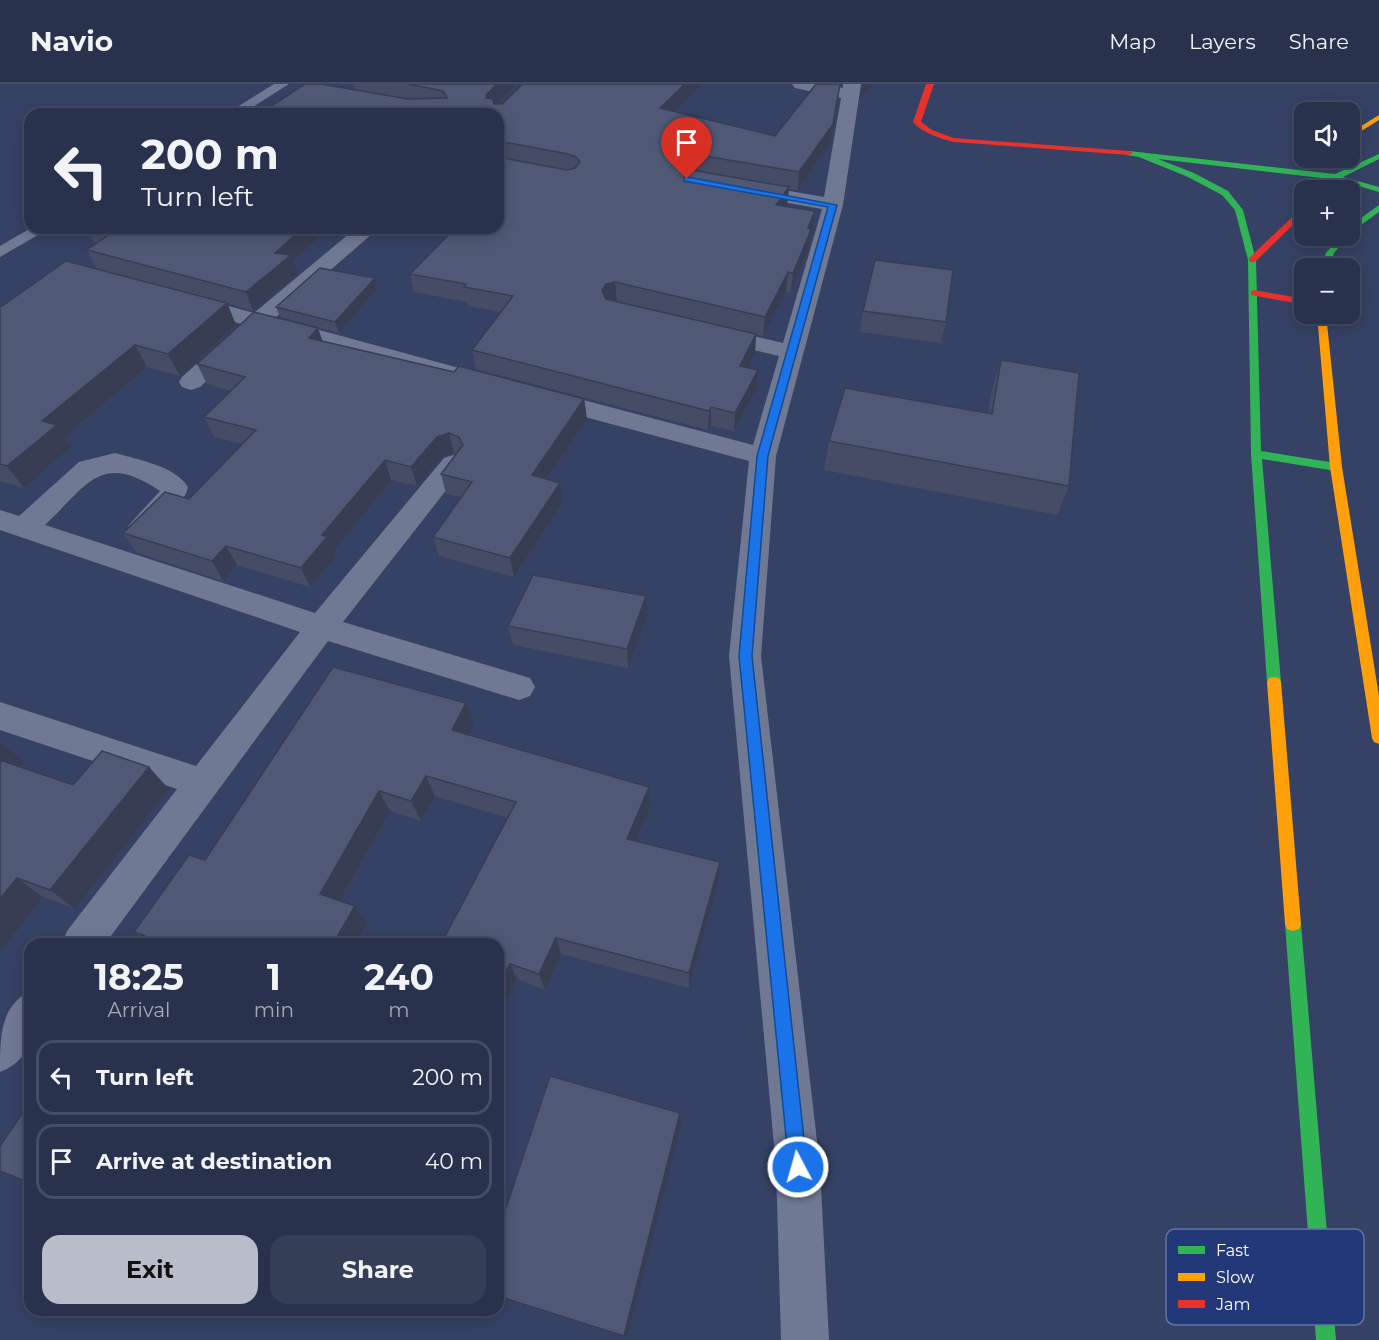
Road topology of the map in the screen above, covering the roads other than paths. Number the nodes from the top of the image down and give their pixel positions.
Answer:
1 (283, 84) edge
2 (801, 84) edge
3 (930, 84) edge
4 (851, 89) edge
5 (243, 108) edge
6 (1379, 117) edge
7 (1360, 129) edge
8 (1140, 154) junction
9 (1379, 156) edge
10 (1304, 168) edge
11 (1297, 173) junction
12 (1336, 177) junction
13 (1333, 180) edge
14 (720, 185) edge
15 (1379, 190) edge
16 (833, 205) junction
17 (1379, 208) edge
18 (1294, 219) edge
19 (1360, 222) edge
20 (32, 234) edge
21 (362, 234) edge
22 (0, 252) edge
23 (1252, 260) junction
24 (1254, 293) junction
25 (170, 297) edge
26 (1294, 300) edge
27 (258, 321) junction
28 (1323, 324) edge
29 (693, 328) edge
30 (792, 352) junction
31 (476, 379) edge
32 (191, 382) dead end
33 (522, 392) edge
34 (1256, 454) junction
35 (763, 456) junction
36 (453, 464) edge
37 (1336, 467) junction
38 (12, 524) edge
39 (112, 555) junction
40 (321, 627) junction
41 (519, 687) dead end
42 (0, 716) edge
43 (1379, 738) edge
44 (203, 783) junction
45 (86, 938) edge
46 (24, 1019) edge
47 (0, 1051) edge
48 (1317, 1229) edge
49 (1325, 1325) edge
50 (805, 1340) edge
51 (1326, 1340) edge

1 - 5 lane
2 - 4 street
3 - 8 street
4 - 16 street
6 - 7 street
8 - 11 street
8 - 23 street
9 - 12 street
10 - 11 street
11 - 12 street
12 - 13 street
12 - 15 street
14 - 16 street
16 - 30 street
17 - 19 street
18 - 23 street
20 - 22 lane
21 - 27 street
23 - 24 street
24 - 26 street
24 - 34 street
25 - 27 street
27 - 31 street
27 - 32 street
28 - 37 street
29 - 30 street
30 - 35 street
33 - 35 street
34 - 37 street
34 - 48 street
35 - 50 street
36 - 40 street
37 - 43 street
38 - 39 street
38 - 39 street
39 - 40 street
40 - 41 street
40 - 44 street
42 - 44 street
44 - 45 street
46 - 47 street
49 - 51 street

